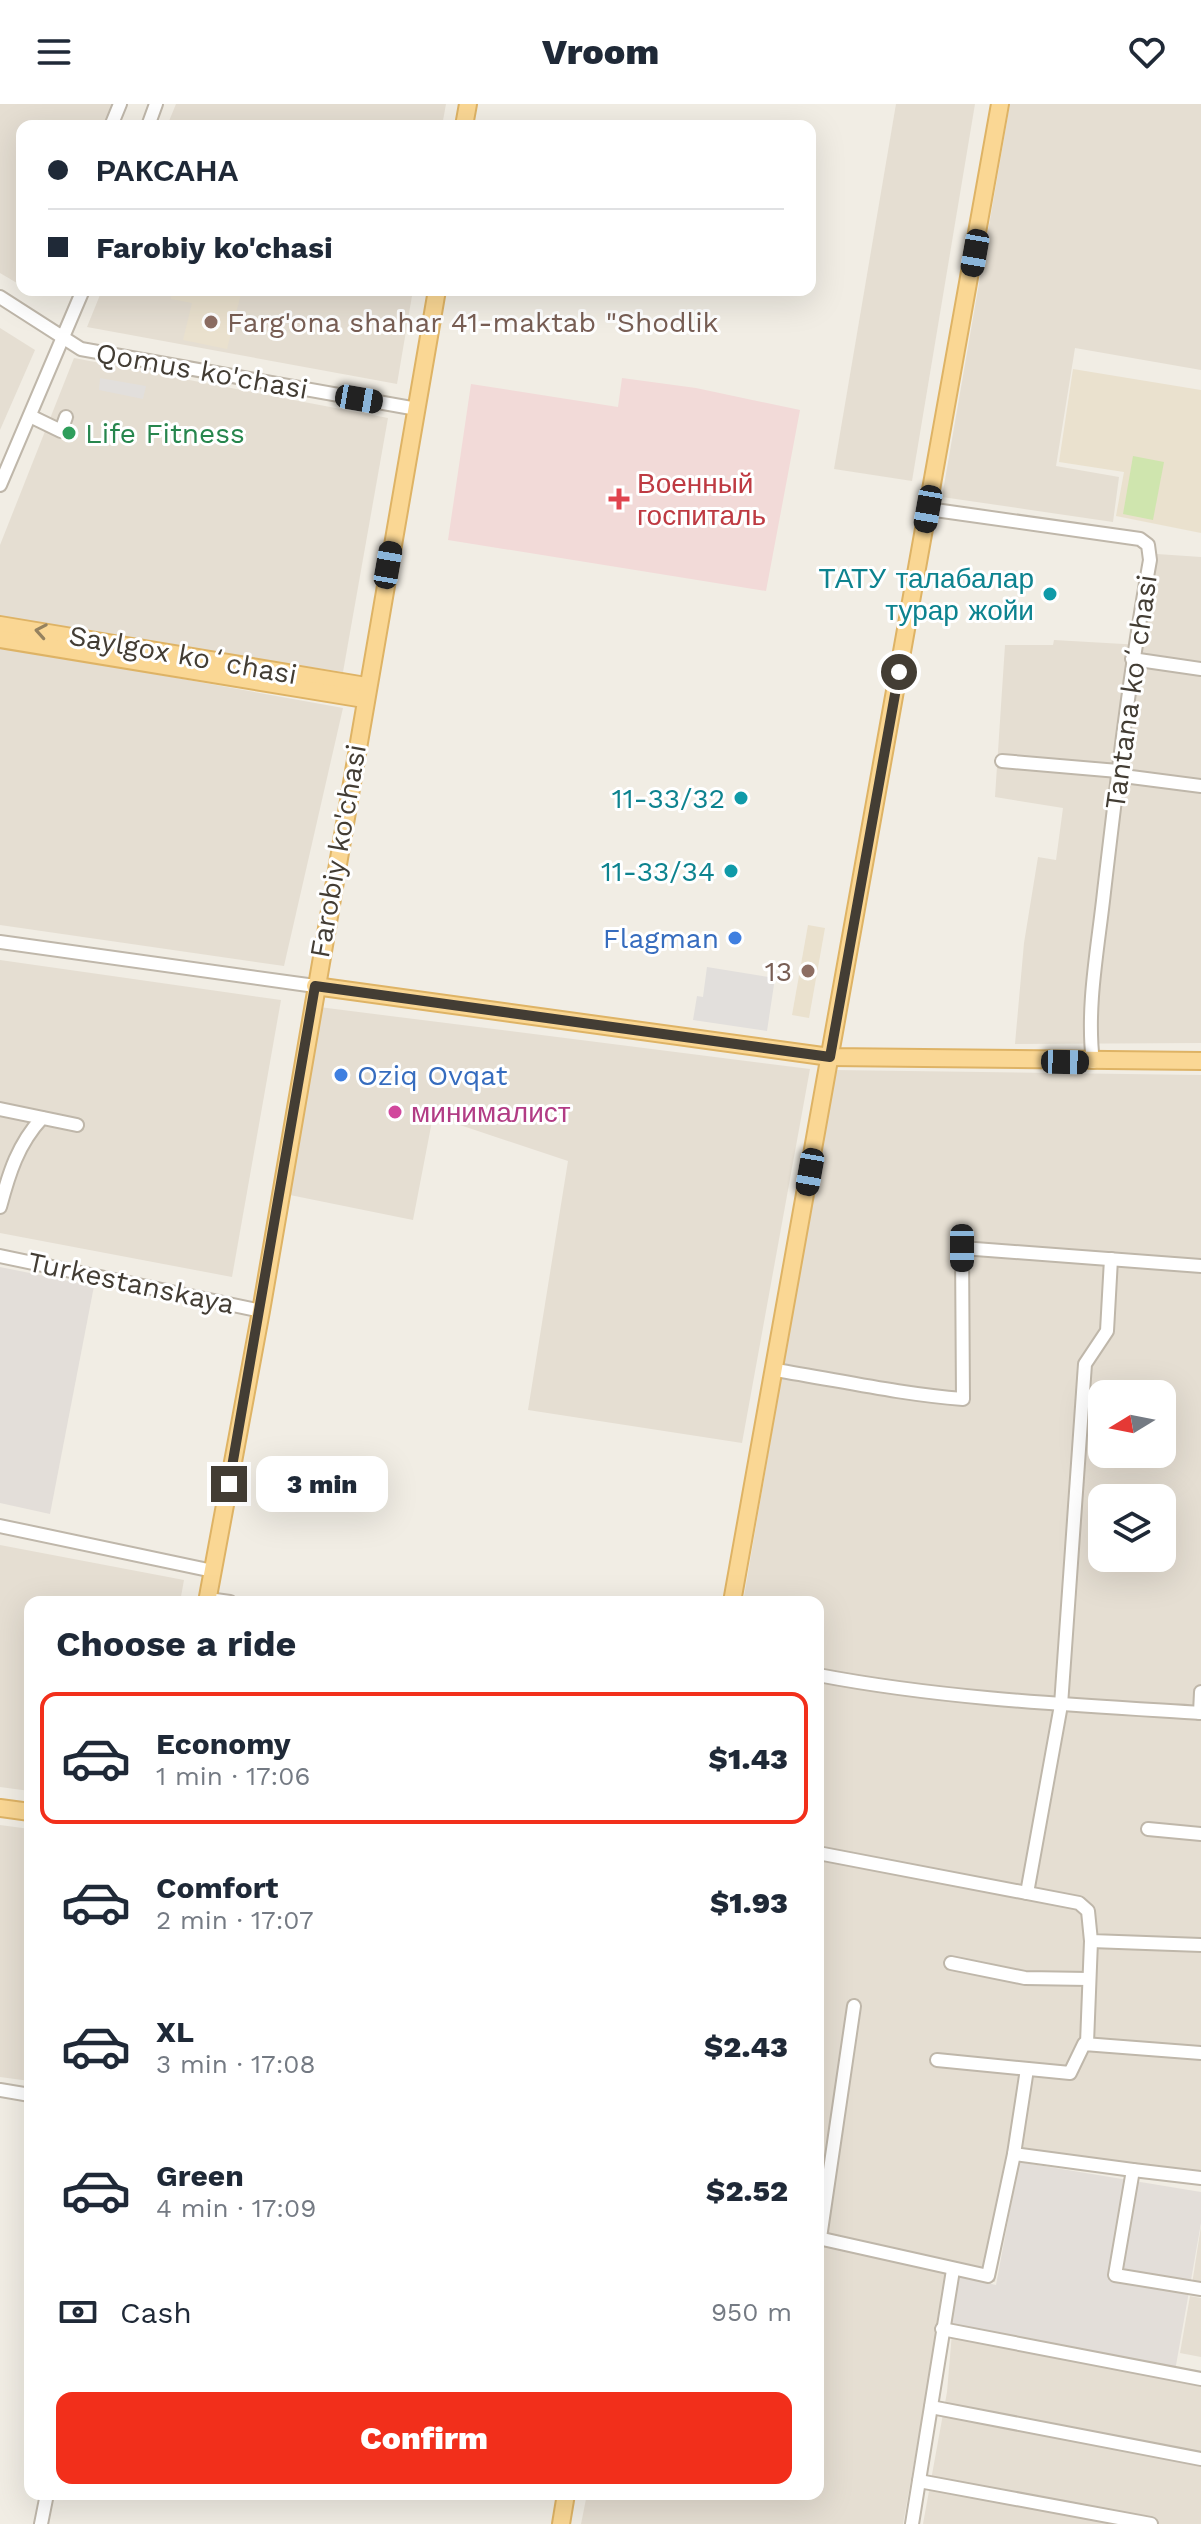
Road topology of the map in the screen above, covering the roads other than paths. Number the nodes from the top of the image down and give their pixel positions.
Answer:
1 (1000, 104) edge
2 (81, 296) edge
3 (436, 296) edge
4 (0, 297) edge
5 (64, 338) junction
6 (417, 409) junction
7 (30, 416) junction
8 (66, 417) dead end
9 (0, 485) edge
10 (928, 509) junction
11 (0, 625) edge
12 (0, 639) edge
13 (1132, 659) junction
14 (1201, 669) edge
15 (365, 693) junction
16 (1002, 761) dead end
17 (1118, 771) junction
18 (1201, 786) edge
19 (0, 942) edge
20 (315, 986) junction
21 (830, 1057) junction
22 (1201, 1061) edge
23 (1093, 1062) junction
24 (0, 1109) edge
25 (42, 1118) junction
26 (77, 1125) dead end
27 (0, 1207) edge
28 (0, 1256) edge
29 (1111, 1259) junction
30 (1201, 1266) edge
31 (261, 1311) junction
32 (775, 1370) junction
33 (0, 1526) edge
34 (213, 1571) junction
35 (208, 1596) edge
36 (733, 1596) edge
37 (824, 1676) edge
38 (1201, 1692) edge
39 (1061, 1705) junction
40 (1200, 1713) edge
41 (0, 1808) edge
42 (24, 1811) edge
43 (1148, 1829) dead end
44 (1201, 1834) edge
45 (824, 1854) edge
46 (1027, 1893) junction
47 (1091, 1941) junction
48 (1201, 1945) edge
49 (951, 1963) dead end
50 (1089, 1979) junction
51 (854, 2006) dead end
52 (1087, 2043) junction
53 (1201, 2053) edge
54 (937, 2060) dead end
55 (1027, 2069) junction
56 (0, 2090) edge
57 (24, 2094) edge
58 (1014, 2154) junction
59 (1133, 2170) junction
60 (1201, 2178) edge
61 (824, 2205) edge
62 (824, 2239) edge
63 (953, 2270) junction
64 (1201, 2289) edge
65 (942, 2329) junction
66 (1201, 2379) edge
67 (931, 2407) junction
68 (1201, 2459) edge
69 (919, 2481) junction
70 (46, 2500) edge
71 (565, 2500) edge
72 (41, 2524) edge
73 (561, 2524) edge
74 (912, 2524) edge
75 (1151, 2524) edge

1 - 10 main road
2 - 5 street
3 - 6 main road, Farobiy ko'chasi
4 - 5 street, Qomus ko'chasi
5 - 6 street, Qomus ko'chasi
5 - 7 street
6 - 15 main road, Farobiy ko'chasi
7 - 8 street
7 - 9 street
10 - 13 street, Tantana koʻchasi
10 - 21 main road
15 -> 11 main road, Saylgox koʻchasi
12 - 15 main road, Saylgox koʻchasi
13 - 14 street
13 - 17 street, Tantana koʻchasi
15 - 20 main road, Farobiy ko'chasi
16 - 17 street
17 - 18 street
17 - 23 street, Tantana koʻchasi
19 - 20 street
20 - 21 main road
20 - 31 main road, Farobiy ko'chasi
21 - 23 main road
21 - 32 main road
22 - 23 main road
24 - 25 street
25 - 26 street
25 - 27 street
28 - 31 street, Turkestanskaya
29 - 30 street
29 - 32 street
29 - 39 street
31 - 34 main road, Farobiy ko'chasi
32 - 36 main road
33 - 34 street
34 - 35 main road, Farobiy ko'chasi
37 - 39 street
38 - 40 street
39 - 40 street
39 - 46 street
41 - 42 main road
43 - 44 street
45 - 46 street
46 - 47 street
47 - 48 street
47 - 50 street
49 - 50 street
50 - 52 street
51 - 61 street
52 - 53 street
52 - 55 street
54 - 55 street
55 - 58 street
56 - 57 street
58 - 59 street
58 - 63 street
59 - 60 street
59 - 64 street
62 - 63 street
63 - 65 street
65 - 66 street
65 - 67 street
67 - 68 street
67 - 69 street
69 - 74 street
69 - 75 street
70 - 72 street
71 - 73 main road

